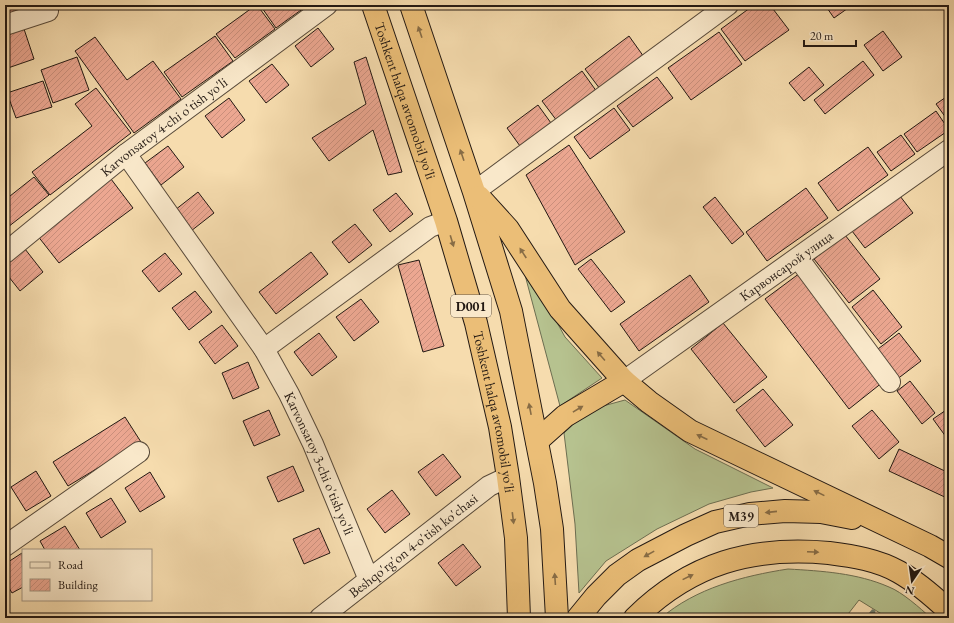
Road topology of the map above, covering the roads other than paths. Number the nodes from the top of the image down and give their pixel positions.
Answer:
1 (326, 5) edge
2 (373, 5) edge
3 (411, 5) edge
4 (728, 5) edge
5 (48, 11) dead end
6 (5, 25) edge
7 (949, 150) edge
8 (126, 154) junction
9 (474, 192) junction
10 (446, 221) junction
11 (5, 254) edge
12 (798, 258) junction
13 (264, 349) junction
14 (624, 381) junction
15 (890, 382) dead end
16 (537, 441) junction
17 (138, 452) dead end
18 (508, 477) junction
19 (5, 546) edge
20 (930, 546) junction
21 (949, 557) edge
22 (369, 580) junction
23 (949, 611) edge
24 (320, 618) edge
25 (519, 618) edge
26 (557, 618) edge
27 (578, 618) edge
28 (635, 618) edge

1 - 8 street, Karvonsaroy 4-chi o'tish yo'li
2 - 10 highway, Toshkent halqa avtomobil yo'li / D001
9 -> 3 highway, D001
4 - 9 street
5 - 6 street
7 - 12 street, Карвонсарой улица
8 - 11 street, Karvonsaroy 4-chi o'tish yo'li
8 - 13 street, Karvonsaroy 3-chi o'tish yo'li
14 -> 9 highway
16 -> 9 highway, D001
10 - 13 street
10 -> 18 highway, Toshkent halqa avtomobil yo'li / D001
12 - 14 street, Карвонсарой улица
12 - 15 street
13 - 22 street, Karvonsaroy 3-chi o'tish yo'li
16 -> 14 highway
20 -> 14 highway
26 -> 16 highway, D001
17 - 19 street
18 - 22 street, Beshqo'rg'on 4-o'tish ko'chasi
18 -> 25 highway, Toshkent halqa avtomobil yo'li / D001
20 - 21 highway, M39
20 -> 27 highway, M39
22 - 24 street, Beshqo'rg'on 4-o'tish ko'chasi
28 -> 23 highway

